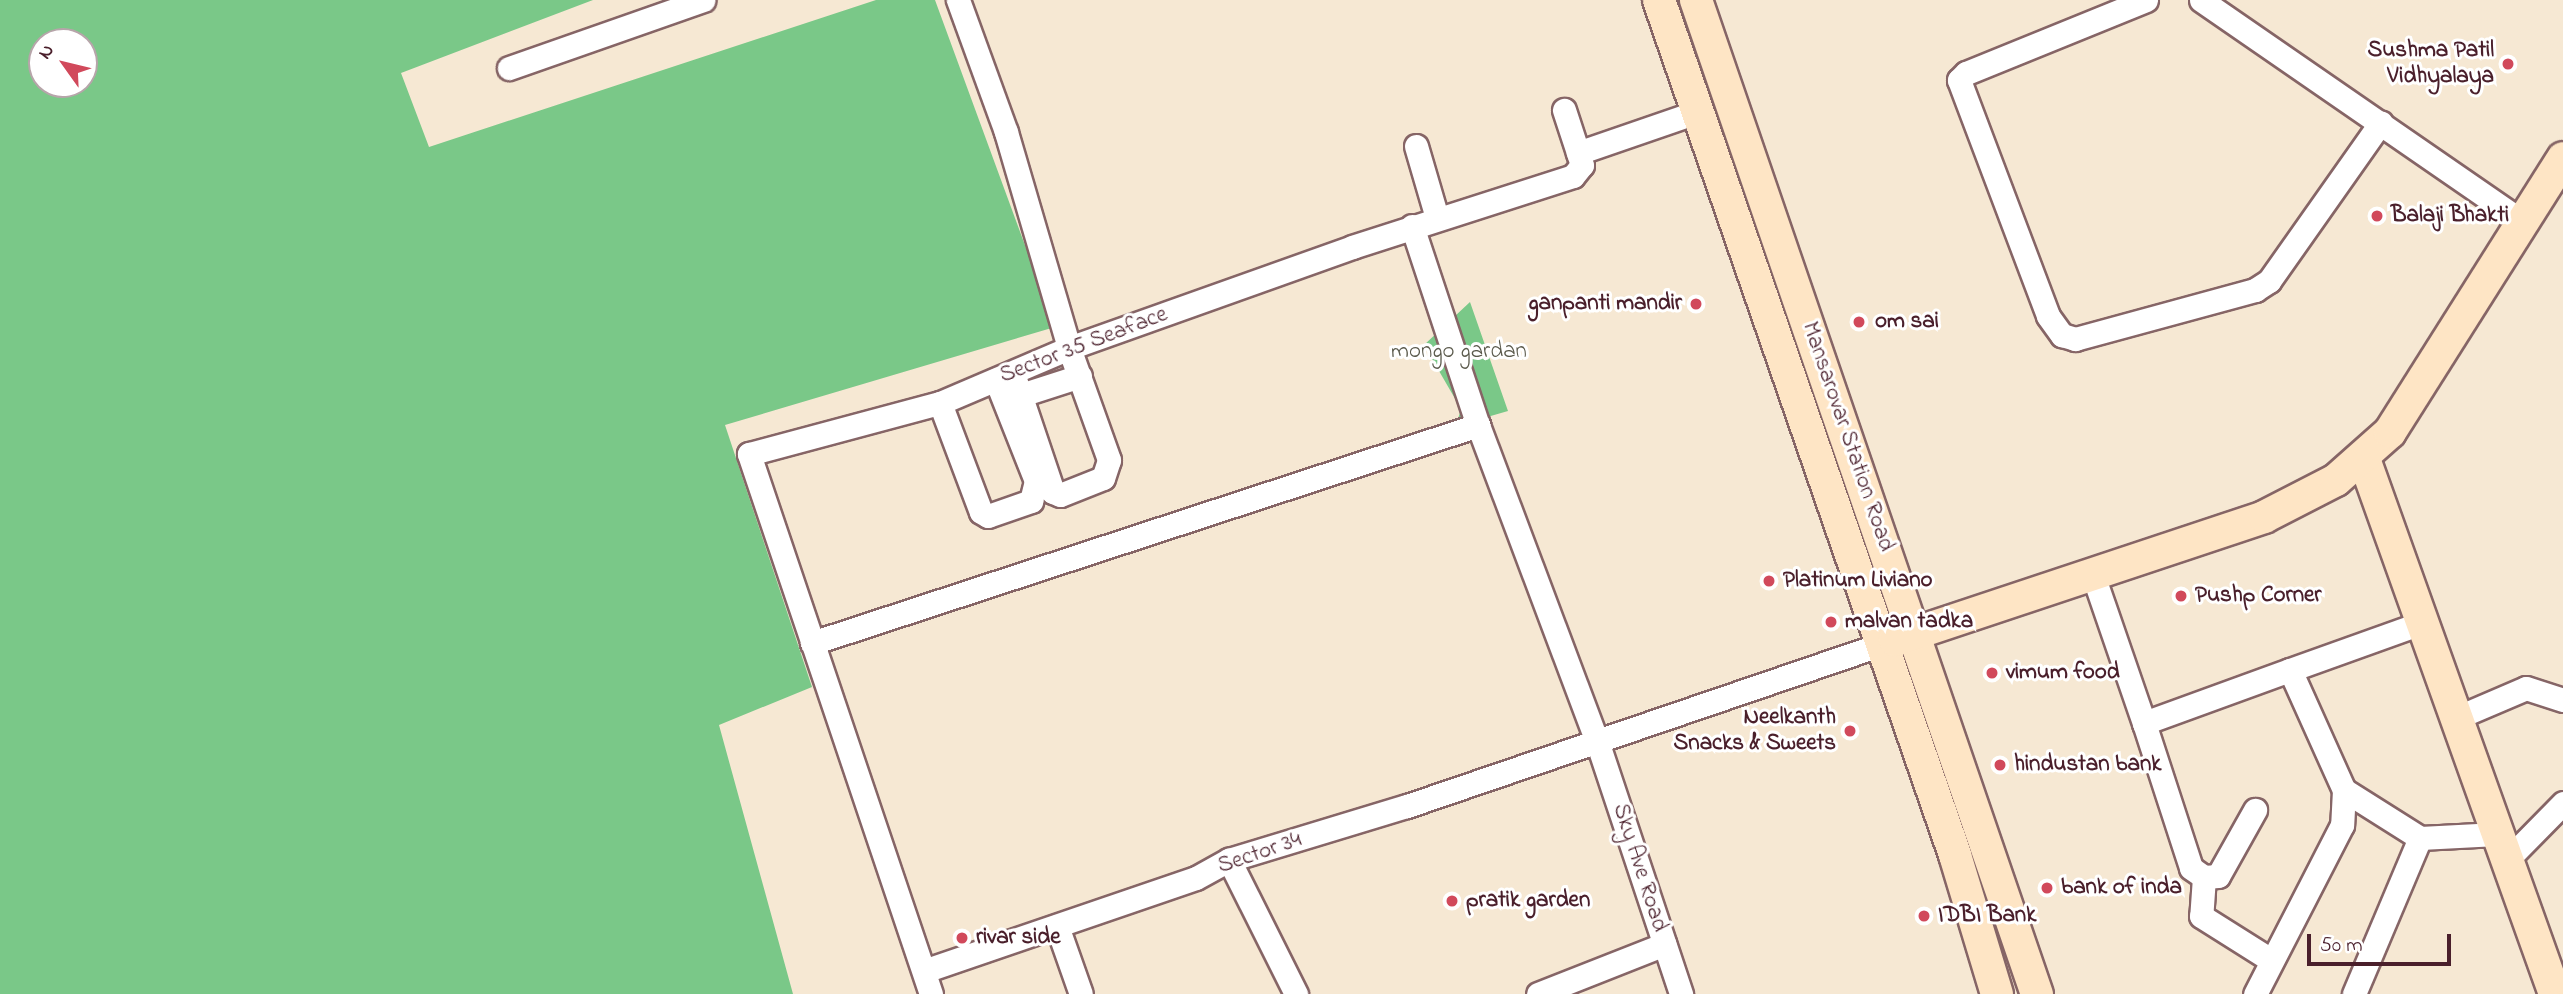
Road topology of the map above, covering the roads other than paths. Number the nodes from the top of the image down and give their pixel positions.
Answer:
1 (703, 0) edge
2 (958, 0) edge
3 (1658, 0) edge
4 (1696, 0) edge
5 (2146, 0) edge
6 (2201, 0) edge
7 (509, 68) dead end
8 (1564, 110) dead end
9 (1698, 112) junction
10 (2381, 122) junction
11 (1742, 132) junction
12 (1708, 144) junction
13 (1416, 146) dead end
14 (1578, 153) junction
15 (2563, 158) edge
16 (1437, 218) junction
17 (2523, 222) junction
18 (1412, 226) junction
19 (1069, 348) junction
20 (1080, 376) junction
21 (1005, 377) junction
22 (1021, 395) junction
23 (940, 403) junction
24 (1478, 425) junction
25 (2364, 459) junction
26 (2092, 572) junction
27 (2421, 623) junction
28 (1915, 633) junction
29 (812, 643) junction
30 (1882, 644) junction
31 (2290, 670) junction
32 (2563, 700) edge
33 (2456, 718) junction
34 (2144, 723) junction
35 (1597, 741) junction
36 (2344, 790) junction
37 (2563, 803) edge
38 (2255, 810) dead end
39 (2420, 838) junction
40 (2502, 847) junction
41 (1230, 860) junction
42 (2204, 877) junction
43 (1057, 926) junction
44 (1665, 944) junction
45 (2271, 960) junction
46 (924, 971) junction
47 (2262, 993) edge
48 (931, 994) edge
49 (1081, 994) edge
50 (1296, 994) edge
51 (1538, 994) edge
52 (1681, 994) edge
53 (1997, 994) edge
54 (2037, 994) edge
55 (2354, 994) edge
56 (2555, 994) edge

1 - 7 street
2 - 19 street
3 - 9 main road, Mansarovar Station Road
4 - 11 main road, Mansarovar Station Road
5 - 10 street
6 - 10 street
8 - 14 street
9 - 12 main road, Mansarovar Station Road
9 - 14 street
10 - 17 street
11 - 12 main road
11 - 28 main road, Mansarovar Station Road
12 - 30 main road, Mansarovar Station Road
13 - 16 street
14 - 16 street, Sector 35 Seaface
15 - 17 main road
16 - 18 street, Sector 35 Seaface
17 - 25 main road
18 - 19 street, Sector 35 Seaface
18 - 24 street
19 - 20 street
19 - 21 street, Sector 35 Seaface
20 - 22 street
20 - 22 street
21 - 22 street
21 - 23 street, Sector 35 Seaface
21 - 23 street
23 - 29 street, Sector 35 Seaface
24 - 29 street
24 - 35 street
25 - 26 main road
25 - 27 main road
26 - 28 main road
26 - 34 street
27 - 31 street
27 - 33 main road
28 - 30 main road
28 - 54 main road, Mansarovar Station Road
29 - 46 street, Sector 35 Seaface
30 - 35 street, Sector 34
30 - 53 main road, Mansarovar Station Road
31 - 34 street
31 - 36 street
32 - 33 street
33 - 40 main road
34 - 42 street
35 - 41 street, Sector 34
35 - 44 street, Sky Ave Road
36 - 39 street
36 - 45 street
37 - 40 street
38 - 42 street
39 - 40 street
39 - 55 street
40 - 56 main road
41 - 43 street, Sector 34
41 - 50 street
42 - 45 street
43 - 46 street, Sector 34
43 - 49 street
44 - 51 street
44 - 52 street, Sky Ave Road
45 - 47 street
46 - 48 street, Sector 35 Seaface

